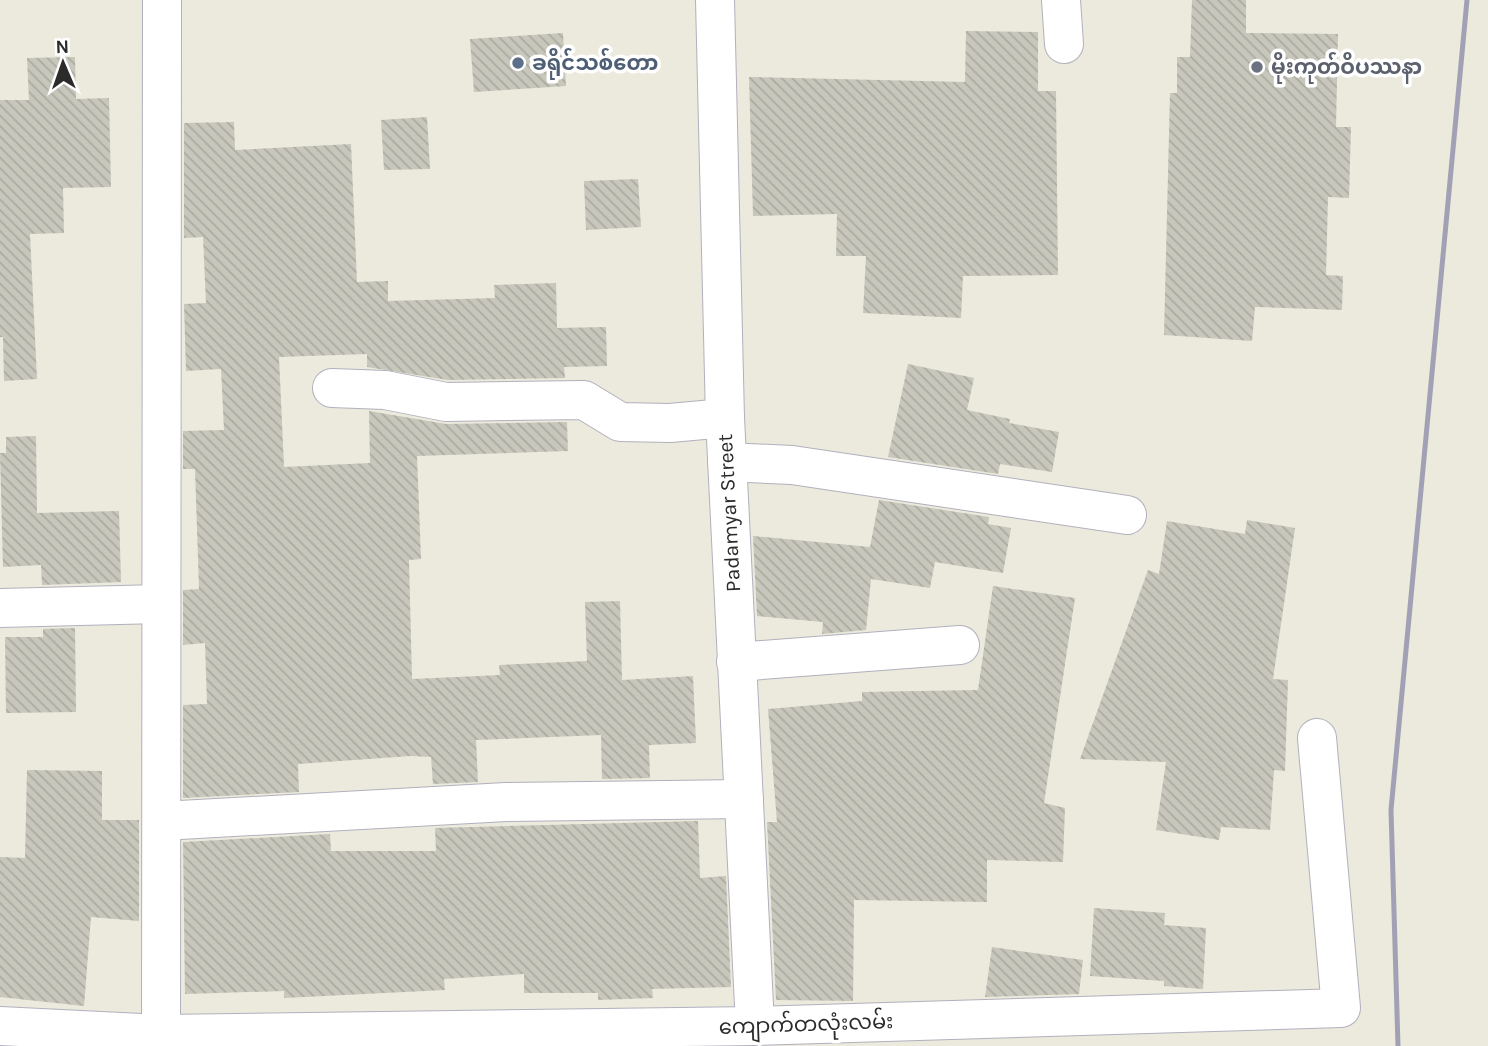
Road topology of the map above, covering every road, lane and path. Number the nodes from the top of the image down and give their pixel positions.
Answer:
1 (162, 0) edge
2 (715, 0) edge
3 (1060, 0) edge
4 (1064, 44) dead end
5 (332, 388) dead end
6 (725, 418) junction
7 (727, 462) junction
8 (1127, 515) dead end
9 (160, 604) junction
10 (0, 608) edge
11 (960, 645) dead end
12 (736, 662) junction
13 (1317, 738) dead end
14 (744, 799) junction
15 (162, 821) junction
16 (755, 1026) junction
17 (0, 1027) edge
18 (1125, 1030) edge
19 (161, 1034) junction

1 - 9 street
2 - 6 street, Padamyar Street
3 - 4 street
5 - 6 street
6 - 7 street, Padamyar Street
7 - 8 street
7 - 12 street, Padamyar Street
9 - 10 street
9 - 15 street
11 - 12 street
12 - 14 street, Padamyar Street
13 - 18 street, ကျောက်တလုံးလမ်း
14 - 15 street
14 - 16 street, Padamyar Street
15 - 19 street
16 - 18 street, ကျောက်တလုံးလမ်း
16 - 19 street, ကျောက်တလုံးလမ်း
17 - 19 street, ကျောက်တလုံးလမ်း

